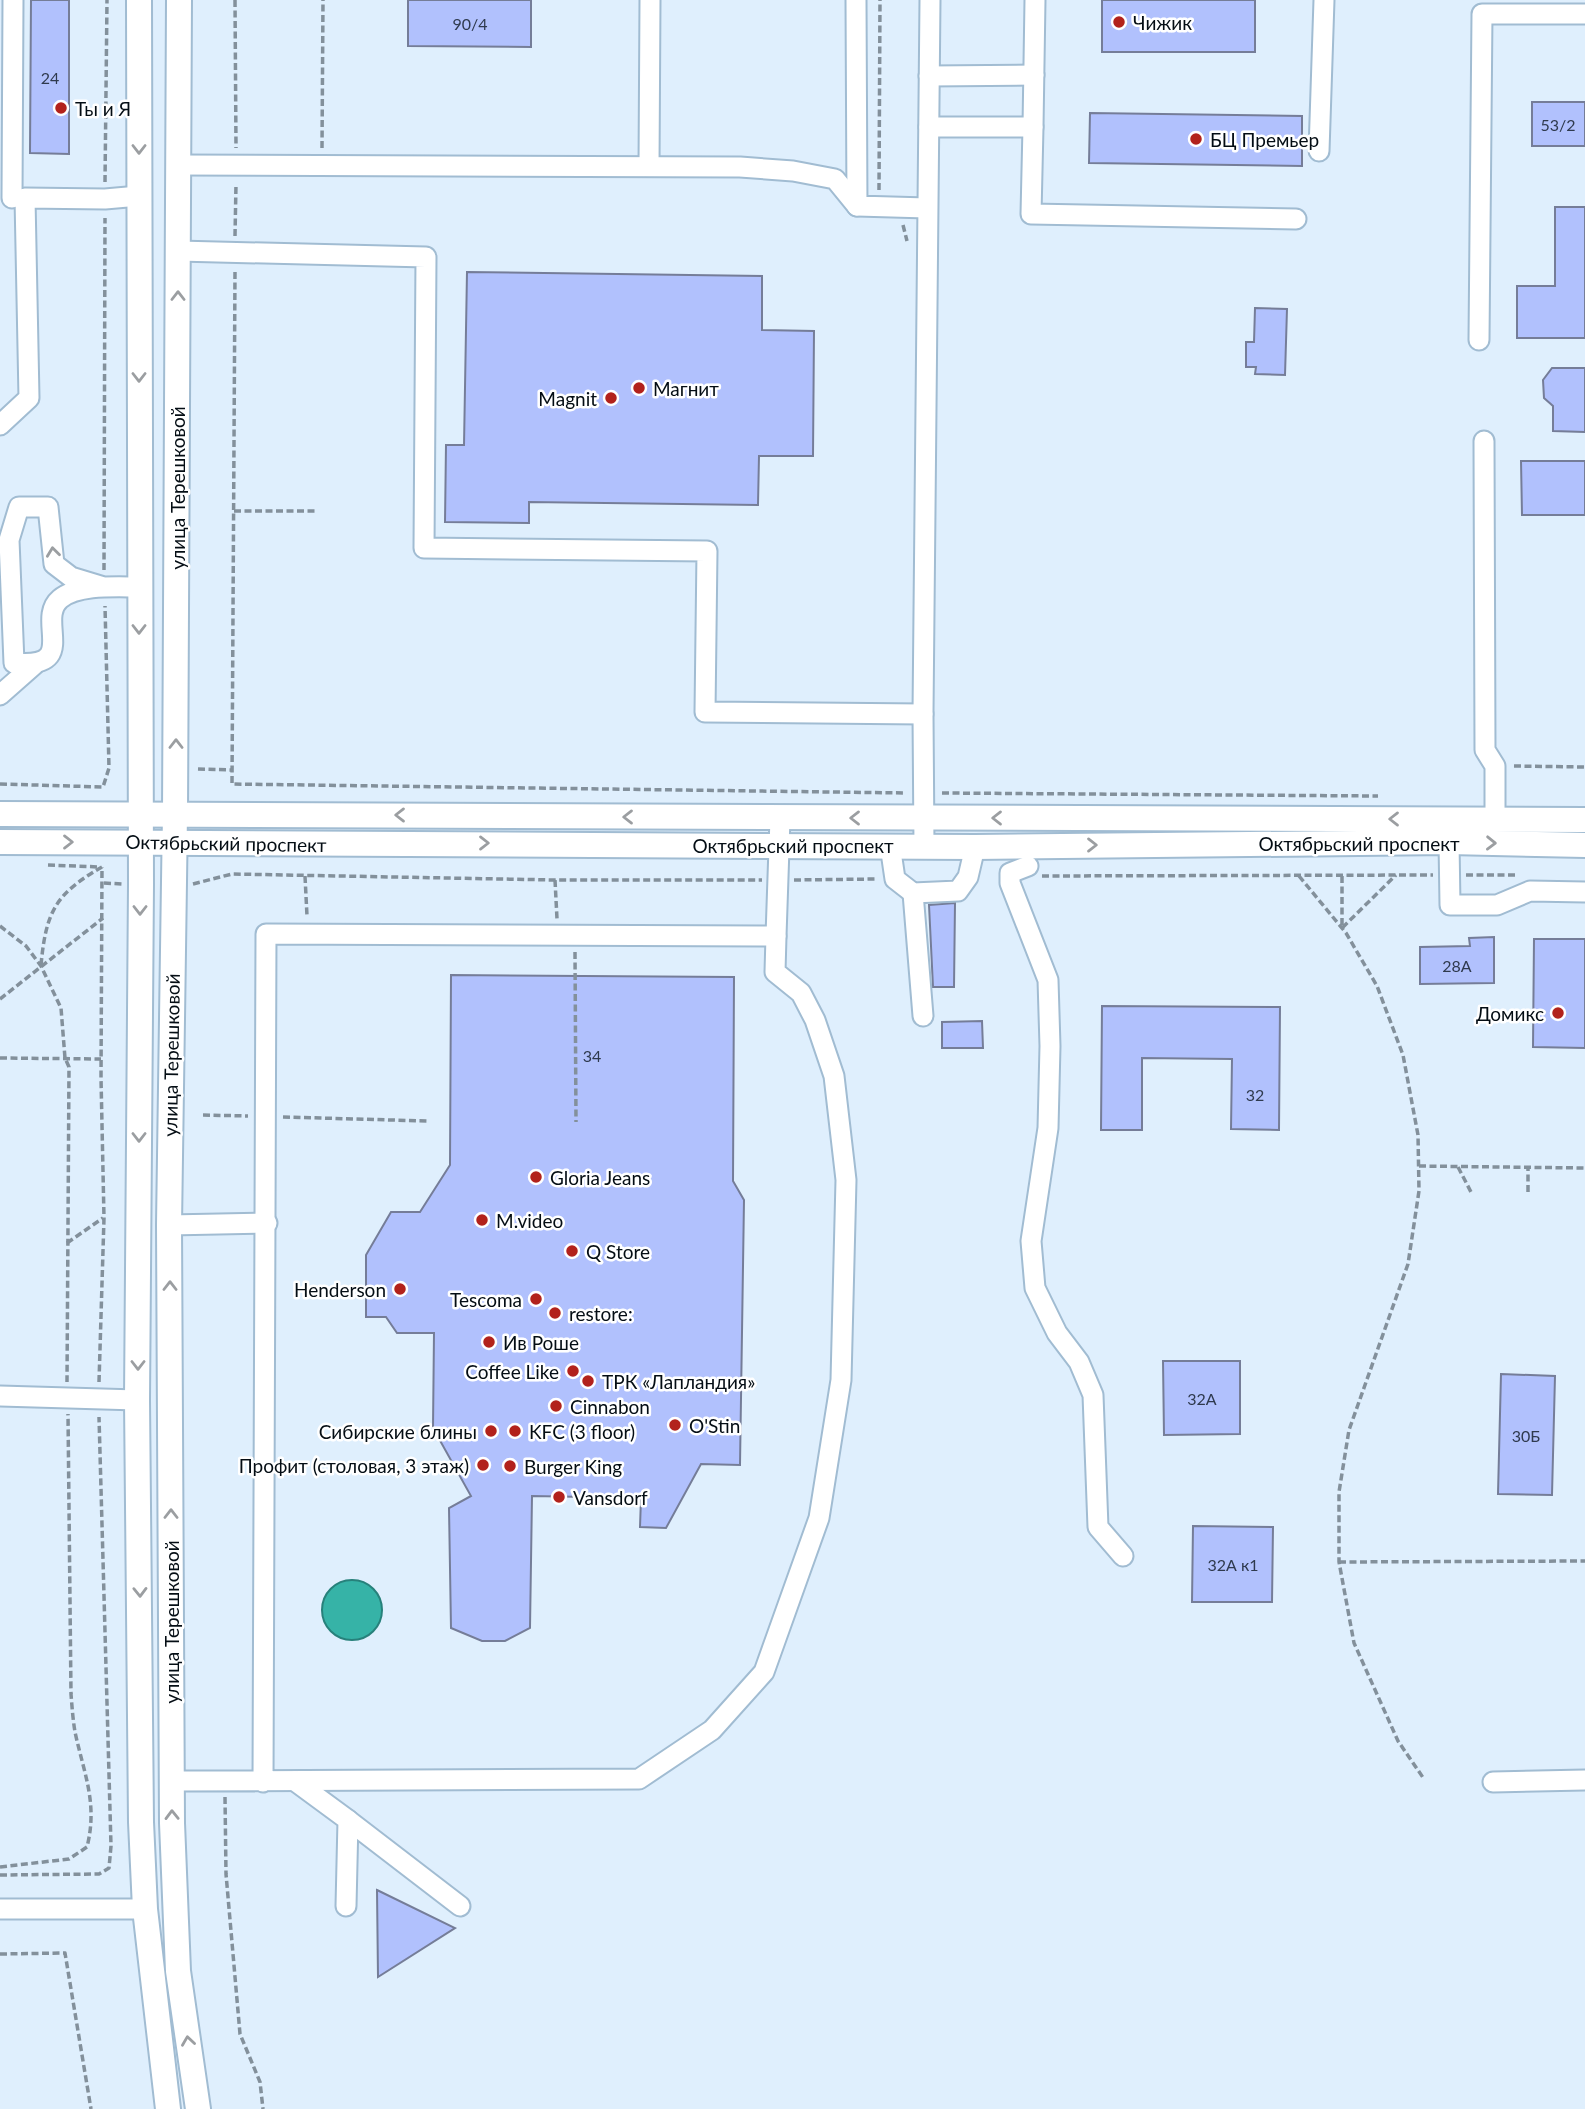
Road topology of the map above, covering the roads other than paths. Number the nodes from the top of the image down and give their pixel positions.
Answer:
1 (13, 0) edge
2 (139, 0) edge
3 (179, 0) edge
4 (650, 0) edge
5 (856, 0) edge
6 (930, 0) edge
7 (1035, 0) edge
8 (1324, 0) edge
9 (1585, 14) edge
10 (1034, 75) junction
11 (929, 76) junction
12 (929, 127) junction
13 (1032, 127) junction
14 (1319, 151) dead end
15 (178, 165) junction
16 (649, 166) junction
17 (139, 196) junction
18 (12, 198) edge
19 (857, 206) junction
20 (927, 208) junction
21 (1296, 219) dead end
22 (178, 251) junction
23 (1479, 340) dead end
24 (0, 425) edge
25 (1484, 441) dead end
26 (104, 587) junction
27 (139, 587) junction
28 (34, 665) junction
29 (0, 695) edge
30 (923, 714) junction
31 (139, 812) junction
32 (175, 813) junction
33 (0, 814) edge
34 (780, 818) junction
35 (923, 818) junction
36 (1494, 820) junction
37 (1585, 820) edge
38 (0, 842) edge
39 (141, 842) junction
40 (174, 842) junction
41 (1449, 842) junction
42 (779, 845) junction
43 (890, 845) junction
44 (1585, 845) edge
45 (924, 846) junction
46 (1007, 846) junction
47 (975, 847) junction
48 (1585, 891) edge
49 (913, 893) junction
50 (776, 936) junction
51 (923, 1016) dead end
52 (267, 1223) junction
53 (169, 1225) junction
54 (0, 1396) edge
55 (137, 1400) junction
56 (1123, 1556) dead end
57 (1585, 1780) edge
58 (172, 1781) junction
59 (295, 1781) junction
60 (263, 1782) junction
61 (1493, 1782) dead end
62 (348, 1820) junction
63 (346, 1906) dead end
64 (460, 1906) dead end
65 (0, 1909) edge
66 (145, 1909) junction
67 (168, 2109) edge
68 (198, 2109) edge

1 - 18 street
2 -> 17 main road, улица Терешковой
3 - 15 main road, улица Терешковой
4 - 16 street
5 - 19 street
6 - 11 street
7 - 10 street
8 - 14 street
9 - 23 street
10 - 11 street
10 - 13 street
11 - 12 street
12 - 13 street
12 - 20 street
13 - 21 street
15 - 16 street
15 - 22 main road, улица Терешковой
16 - 19 street
17 - 18 street
17 -> 27 main road, улица Терешковой
18 - 24 street
19 - 20 street
20 - 30 street
22 - 30 street
32 -> 22 main road, улица Терешковой
25 - 36 street
26 - 27 street
26 - 28 street
26 -> 28 street
27 -> 31 main road, улица Терешковой
28 - 29 street
30 - 35 street
31 - 32 main road, Октябрьский проспект
31 - 33 main road, Октябрьский проспект
31 - 39 main road, улица Терешковой
34 -> 32 main road, Октябрьский проспект
32 - 40 main road, улица Терешковой
35 -> 34 main road, Октябрьский проспект
34 - 42 street
36 -> 35 main road, Октябрьский проспект
35 - 45 street
36 - 37 main road, Октябрьский проспект
38 -> 39 main road, Октябрьский проспект
39 - 40 main road, Октябрьский проспект
39 -> 55 main road, улица Терешковой
40 -> 42 main road, Октябрьский проспект
40 - 53 main road, улица Терешковой
41 -> 44 main road, Октябрьский проспект
46 -> 41 main road, Октябрьский проспект
41 - 48 street
42 - 43 main road, Октябрьский проспект
42 - 50 street
43 - 45 main road, Октябрьский проспект
43 - 49 street
45 - 47 main road, Октябрьский проспект
46 - 47 main road, Октябрьский проспект
46 - 56 street
47 - 49 street
49 - 51 street
50 - 52 street
50 - 59 street
52 - 53 street
52 - 60 street
58 -> 53 main road, улица Терешковой
54 - 55 street
55 -> 66 main road, улица Терешковой
57 - 61 street
58 - 60 street
68 -> 58 main road, улица Терешковой
59 - 60 street
59 - 62 street
62 - 63 street
62 - 64 street
65 - 66 street
66 - 67 main road, улица Терешковой

